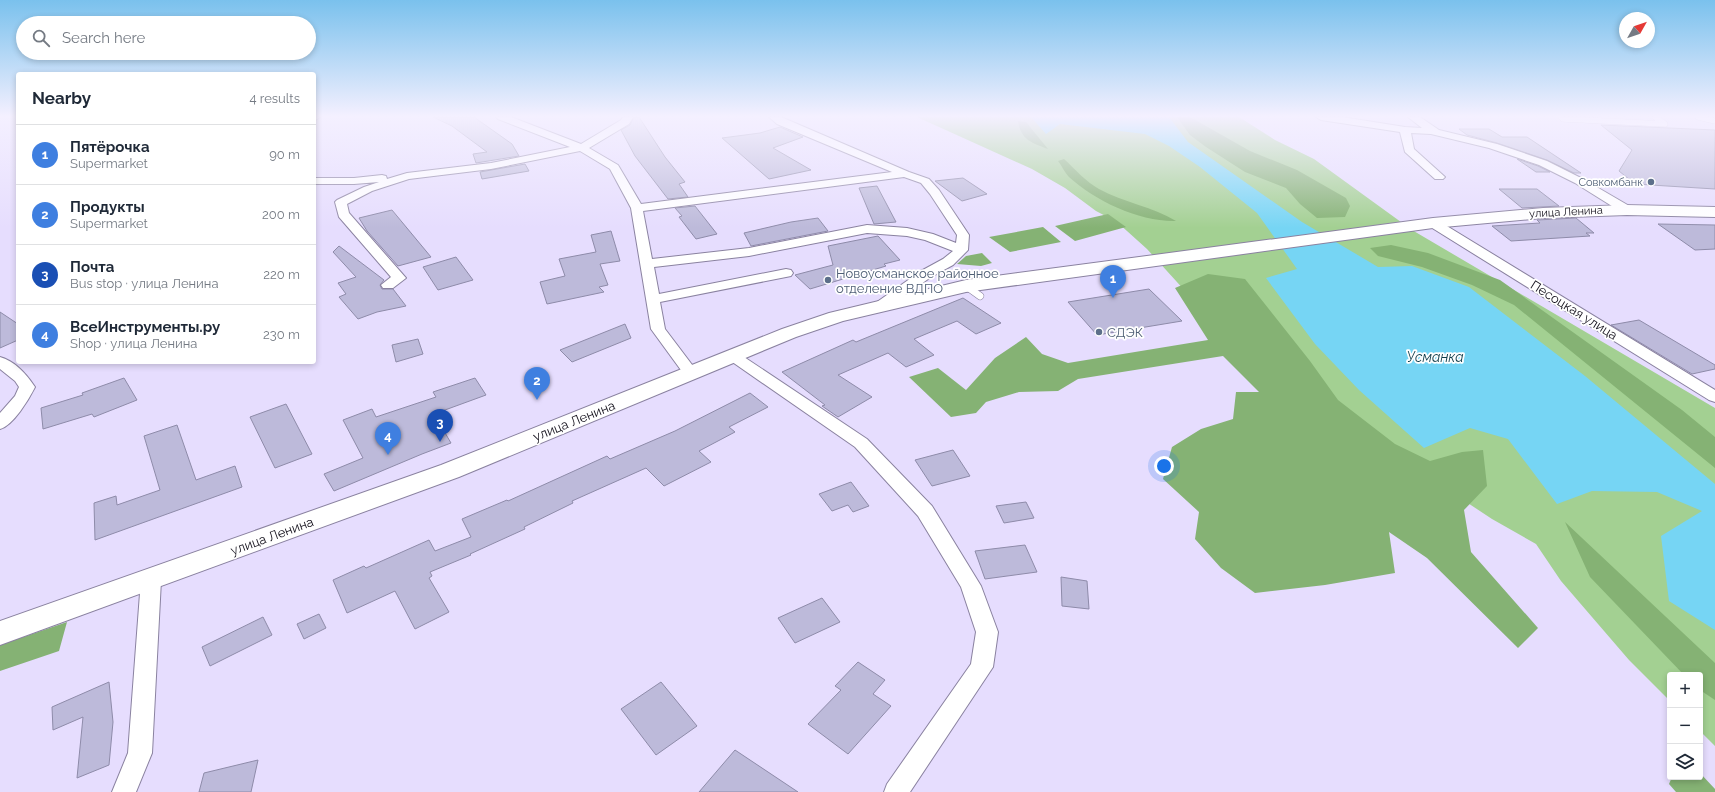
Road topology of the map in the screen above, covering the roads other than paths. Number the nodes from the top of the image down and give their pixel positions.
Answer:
1 (552, 154) edge
2 (592, 154) edge
3 (857, 154) edge
4 (1413, 154) edge
5 (1516, 154) edge
6 (905, 174) junction
7 (407, 176) junction
8 (1439, 177) dead end
9 (337, 181) junction
10 (316, 182) edge
11 (346, 200) junction
12 (637, 208) junction
13 (1628, 210) junction
14 (1715, 212) edge
15 (1425, 224) junction
16 (962, 250) junction
17 (647, 264) junction
18 (786, 273) dead end
19 (388, 285) dead end
20 (653, 299) junction
21 (882, 305) junction
22 (733, 356) junction
23 (0, 362) edge
24 (691, 374) junction
25 (1715, 397) edge
26 (0, 424) edge
27 (151, 580) junction
28 (0, 633) edge
29 (124, 792) edge
30 (896, 792) edge

1 - 7 street
2 - 12 street
3 - 6 street
4 - 8 street
5 - 13 street
6 - 12 street
6 - 16 street
7 - 9 street
7 - 11 street
9 - 10 street
9 - 11 street
11 - 19 street
12 - 17 street
13 - 14 main road, улица Ленина
13 - 15 main road, улица Ленина
15 - 21 main road, улица Ленина
15 - 25 street, Песоцкая улица
16 - 17 street
16 - 21 street
17 - 20 street
18 - 20 street
20 - 24 street
21 - 22 main road, улица Ленина
22 - 24 main road, улица Ленина
22 - 30 street
23 - 26 street
24 - 27 main road, улица Ленина
27 - 28 main road, улица Ленина
27 - 29 street

